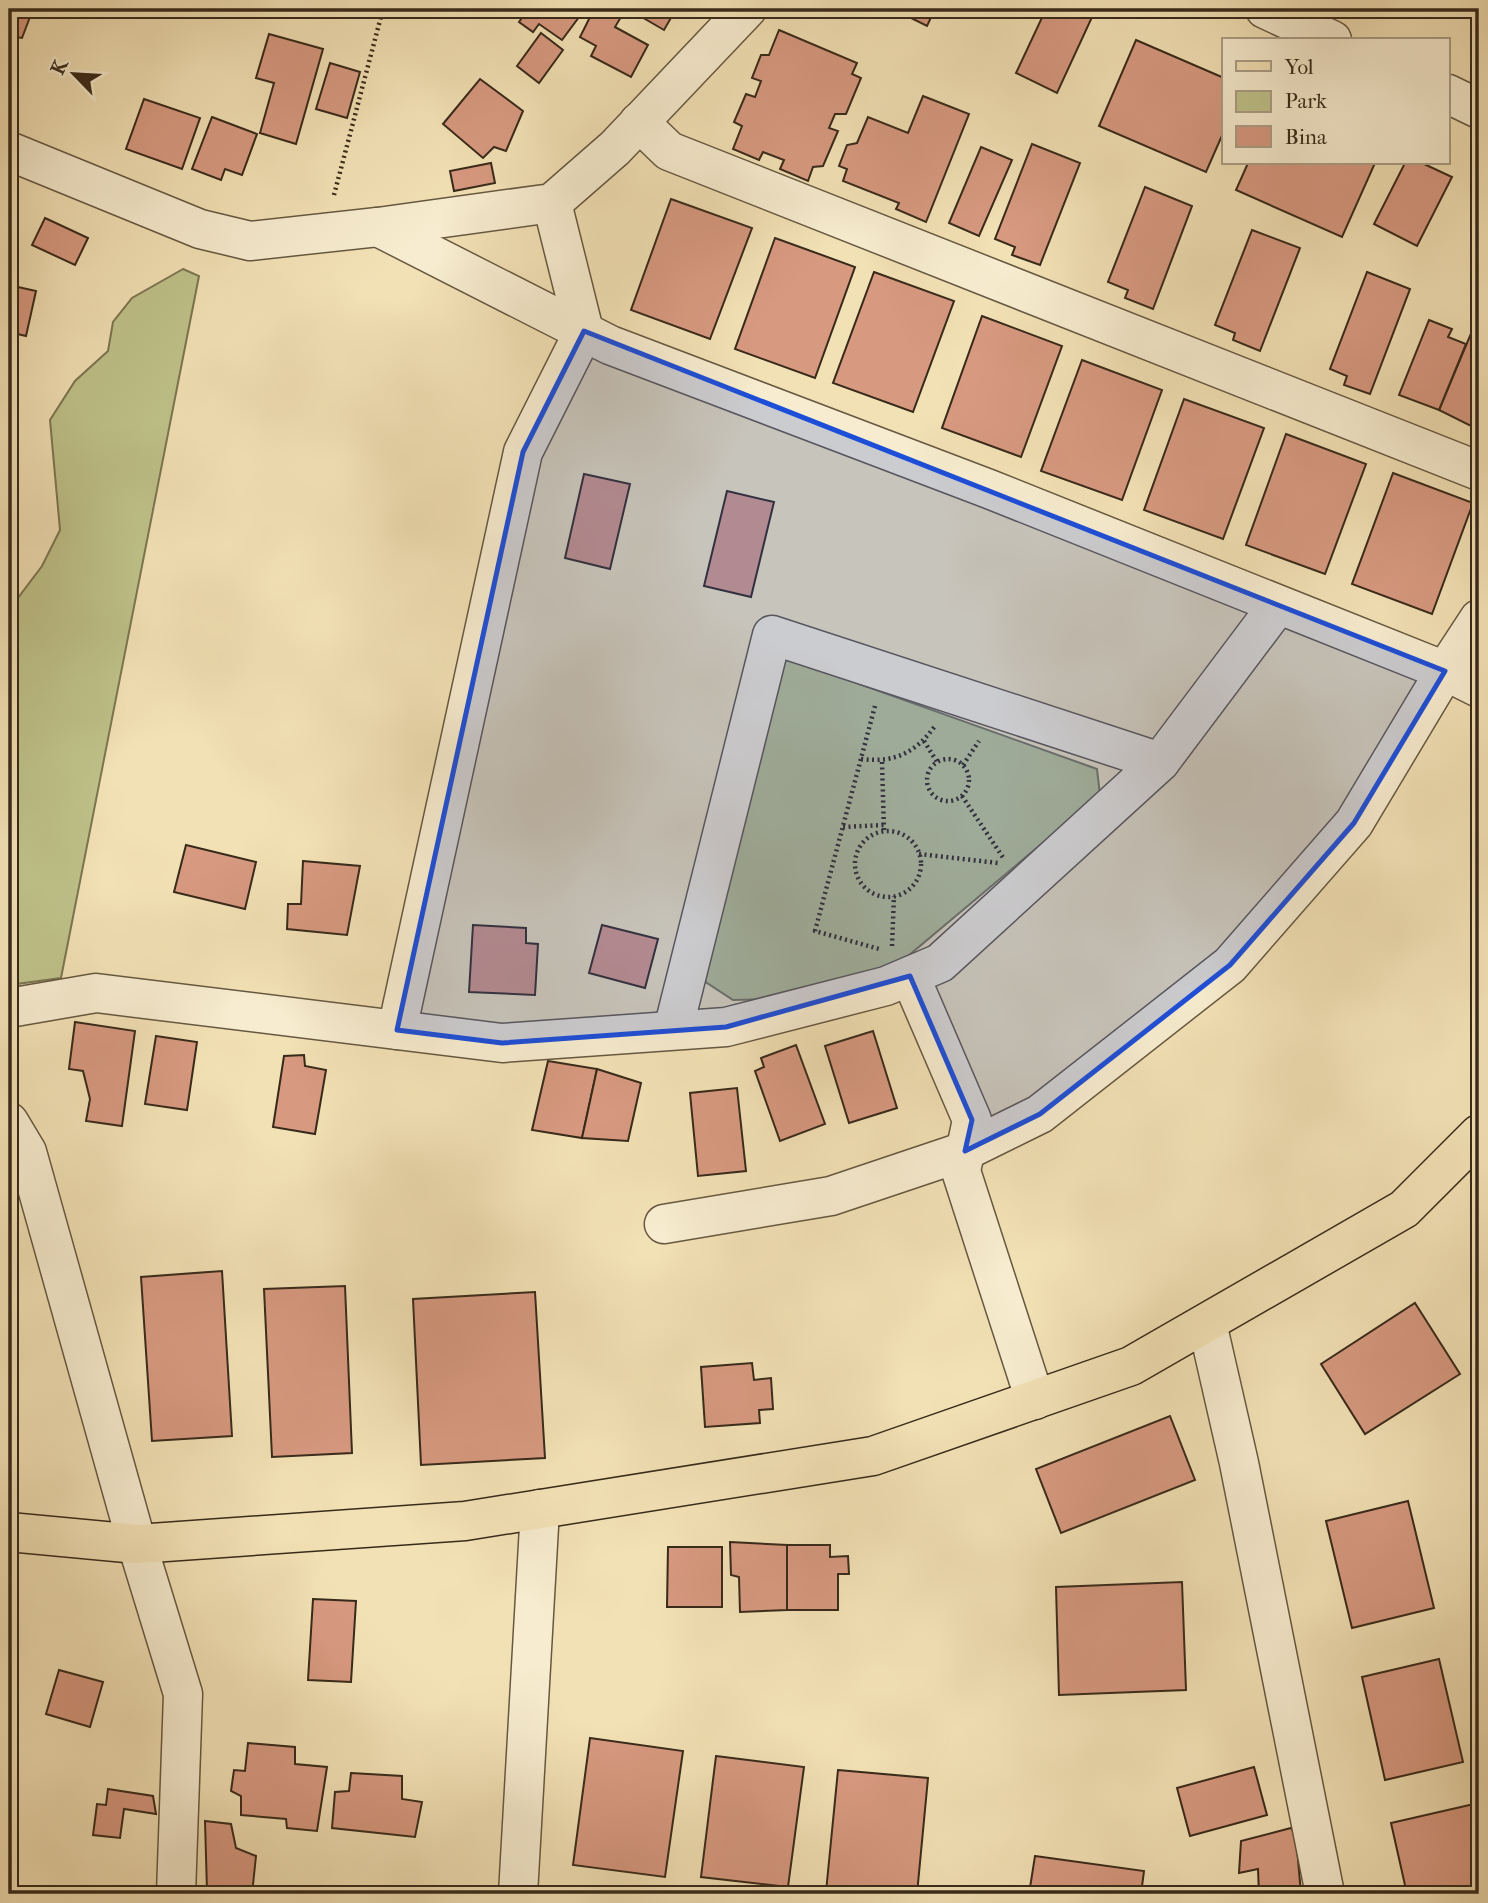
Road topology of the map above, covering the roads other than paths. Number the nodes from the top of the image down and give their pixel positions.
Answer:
1 (747, 9) edge
2 (1265, 9) edge
3 (1328, 38) edge
4 (1450, 95) edge
5 (1479, 109) edge
6 (639, 122) junction
7 (9, 150) edge
8 (552, 203) junction
9 (378, 228) junction
10 (584, 331) junction
11 (1479, 471) edge
12 (1278, 605) junction
13 (1479, 619) edge
14 (1444, 671) junction
15 (1479, 688) edge
16 (1160, 762) junction
17 (910, 976) junction
18 (9, 1008) edge
19 (397, 1030) junction
20 (673, 1030) junction
21 (9, 1122) edge
22 (1479, 1134) edge
23 (965, 1152) junction
24 (664, 1224) dead end
25 (1207, 1323) junction
26 (1035, 1400) junction
27 (540, 1509) junction
28 (9, 1532) edge
29 (137, 1544) junction
30 (176, 1894) edge
31 (518, 1894) edge
32 (1325, 1894) edge

1 - 6 street
2 - 3 street
4 - 5 street
6 - 8 street
6 - 11 street
7 - 9 street
8 - 9 street
8 - 10 street
9 - 10 street
10 - 12 street
10 - 19 street
12 - 14 street
12 - 16 street
13 - 14 street
14 - 15 street
14 - 23 street
16 - 17 street
16 - 20 street
17 - 20 street
17 - 23 street
18 - 19 street
19 - 20 street
21 - 29 street
22 - 25 main road
23 - 24 street
23 - 26 street
25 - 26 main road
25 - 32 street
26 - 27 main road
27 - 29 main road
27 - 31 street
28 - 29 main road
29 - 30 street

